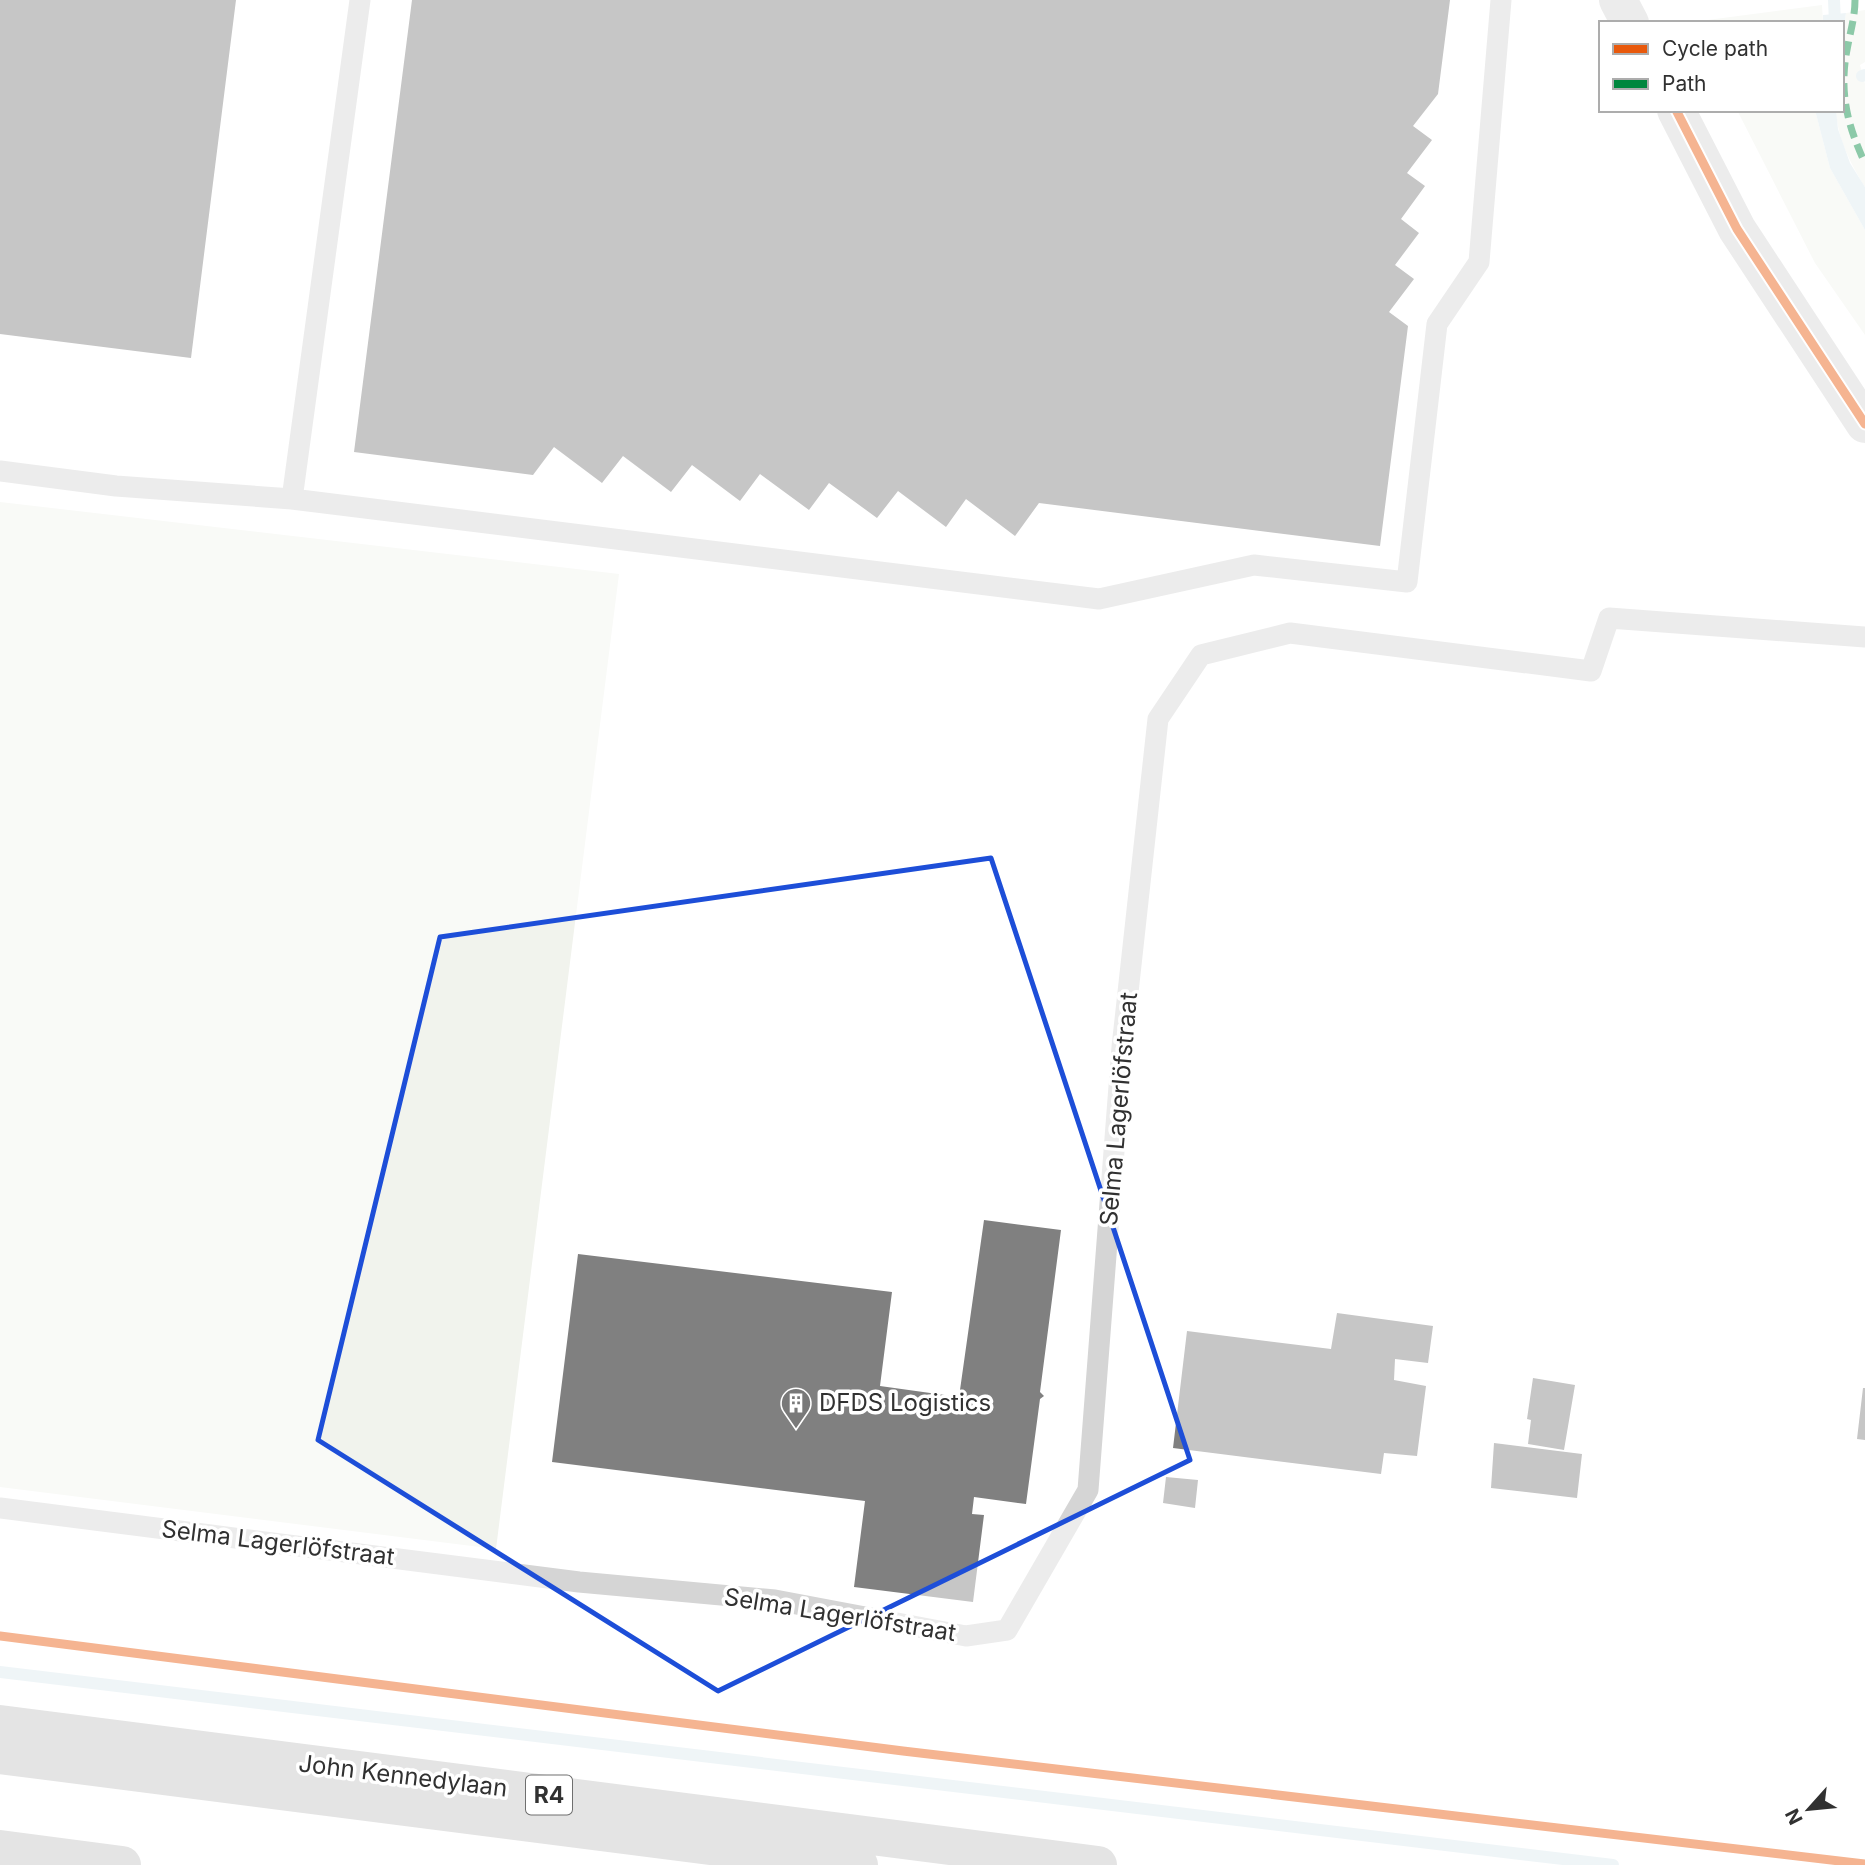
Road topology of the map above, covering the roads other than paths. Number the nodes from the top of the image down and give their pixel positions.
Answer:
1 (360, 0) edge
2 (1501, 0) edge
3 (1618, 0) edge
4 (1629, 21) edge
5 (1676, 112) edge
6 (1865, 424) edge
7 (0, 471) edge
8 (292, 499) junction
9 (1865, 637) edge
10 (0, 1508) edge
11 (0, 1724) edge
12 (0, 1755) edge
13 (0, 1849) edge
14 (122, 1865) edge
15 (859, 1865) edge
16 (1098, 1865) edge

1 - 8 lane
2 - 8 lane
3 - 4 street
5 - 6 street
7 - 8 lane
9 - 10 lane, Selma Lagerlöfstraat
11 - 16 highway, John Kennedylaan / R4
12 - 15 highway, John Kennedylaan / R4
13 - 14 highway

